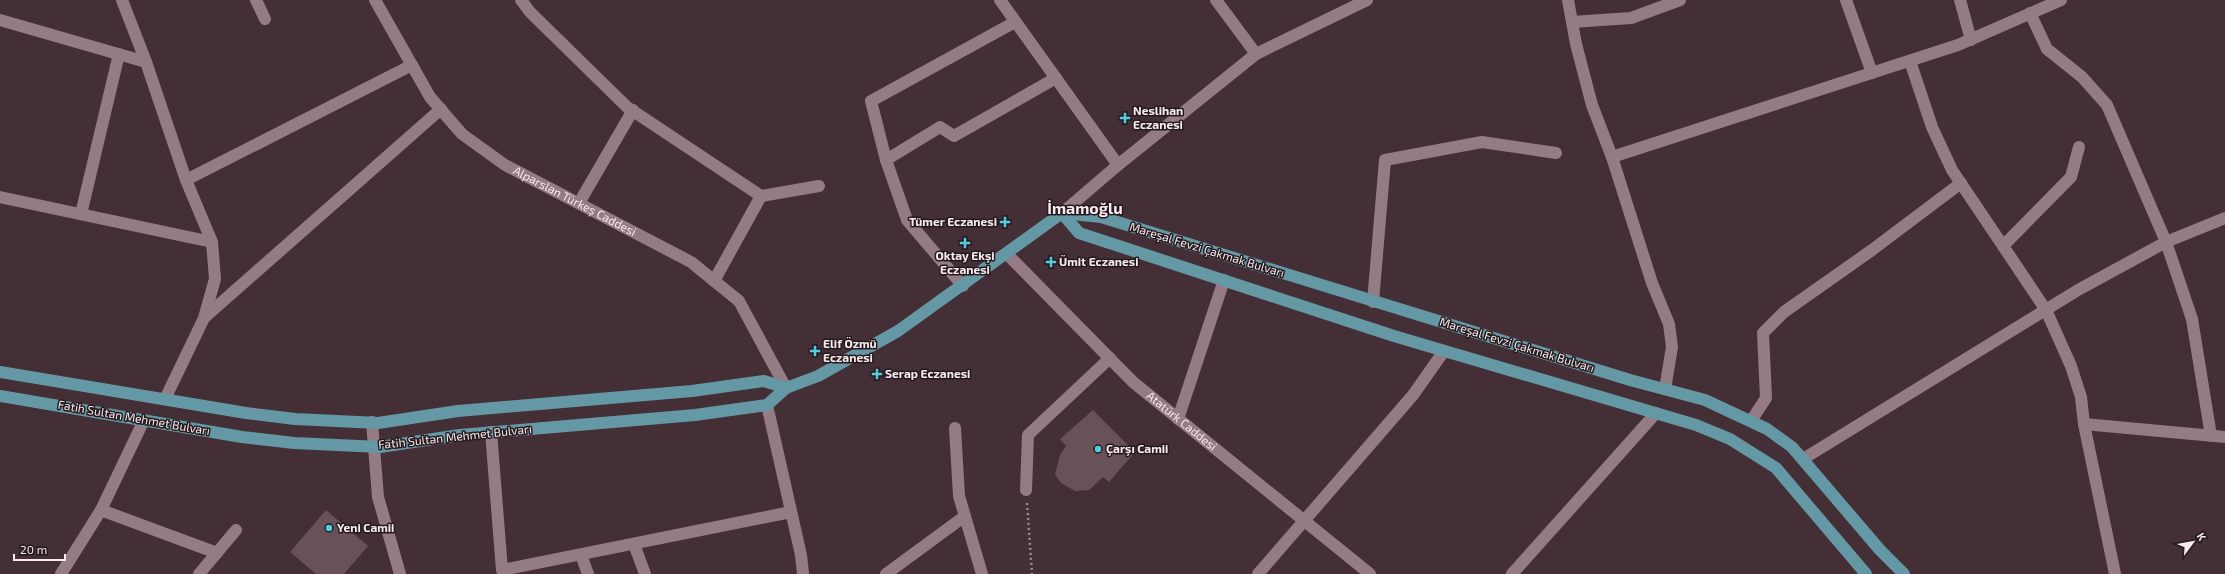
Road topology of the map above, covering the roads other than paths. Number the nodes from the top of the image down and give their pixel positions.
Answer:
1 (122, 0) edge
2 (256, 0) edge
3 (375, 0) edge
4 (521, 0) edge
5 (1000, 0) edge
6 (1216, 0) edge
7 (1367, 0) edge
8 (1568, 0) edge
9 (1680, 0) edge
10 (1846, 0) edge
11 (1960, 0) edge
12 (2060, 0) edge
13 (2030, 13) junction
14 (266, 19) dead end
15 (0, 20) edge
16 (1015, 22) junction
17 (1572, 22) junction
18 (1971, 40) junction
19 (119, 54) junction
20 (1256, 54) junction
21 (1910, 61) junction
22 (146, 62) junction
23 (412, 65) junction
24 (1872, 73) junction
25 (1056, 78) junction
26 (441, 109) junction
27 (633, 110) junction
28 (2080, 147) dead end
29 (1556, 154) dead end
30 (1612, 157) junction
31 (886, 160) junction
32 (1118, 165) junction
33 (186, 180) junction
34 (1961, 183) junction
35 (819, 186) dead end
36 (761, 196) junction
37 (0, 197) edge
38 (579, 203) junction
39 (81, 214) junction
40 (1062, 214) junction
41 (2225, 218) edge
42 (212, 242) junction
43 (2166, 242) junction
44 (2003, 246) junction
45 (1007, 254) junction
46 (1224, 280) junction
47 (714, 281) junction
48 (963, 286) junction
49 (1373, 302) junction
50 (2046, 310) junction
51 (204, 318) junction
52 (1444, 351) junction
53 (1110, 358) junction
54 (0, 372) edge
55 (786, 388) junction
56 (1665, 389) junction
57 (0, 396) edge
58 (165, 399) junction
59 (768, 405) junction
60 (1656, 413) junction
61 (1178, 419) junction
62 (144, 420) junction
63 (1751, 420) junction
64 (372, 422) junction
65 (2084, 424) junction
66 (955, 428) dead end
67 (490, 432) junction
68 (2211, 436) junction
69 (2225, 437) edge
70 (373, 447) junction
71 (1803, 459) junction
72 (1026, 490) road end
73 (101, 510) junction
74 (791, 512) junction
75 (965, 516) junction
76 (1303, 520) junction
77 (236, 530) dead end
78 (634, 544) junction
79 (216, 553) junction
80 (581, 555) junction
81 (503, 572) edge
82 (61, 574) edge
83 (199, 574) edge
84 (400, 574) edge
85 (588, 574) edge
86 (645, 574) edge
87 (803, 574) edge
88 (886, 574) edge
89 (982, 574) edge
90 (1258, 574) edge
91 (1370, 574) edge
92 (1512, 574) edge
93 (1866, 574) edge
94 (1904, 574) edge
95 (2114, 574) edge

1 - 22 street
2 - 14 street
3 - 23 street, Alparslan Türkeş Caddesi
4 - 27 street
5 - 16 street
6 - 20 street
7 - 20 street
8 - 17 street
9 - 17 street
10 - 24 street
11 - 18 street
12 - 13 street
13 - 18 street
13 - 43 street
15 - 19 street
16 - 25 street
16 - 31 street
17 - 30 street
18 - 21 street
19 - 22 street
19 - 39 street
20 - 32 street
21 - 24 street
21 - 34 street
22 - 33 street
23 - 26 street, Alparslan Türkeş Caddesi
23 - 33 street
24 - 30 street
25 - 31 street
25 - 32 street
26 - 38 street, Alparslan Türkeş Caddesi
26 - 51 street
27 - 36 street
27 - 38 street
28 - 44 street
29 - 49 street
30 - 56 street
31 - 48 street
32 - 40 street
33 - 42 street
34 - 44 street
34 - 63 street
35 - 36 street
36 - 47 street
37 - 39 street
38 - 47 street, Alparslan Türkeş Caddesi
39 - 42 street
40 - 45 main road
40 - 46 main road, Mareşal Fevzi Çakmak Bulvarı
40 - 49 main road, Mareşal Fevzi Çakmak Bulvarı
41 - 43 street
42 - 51 street
43 - 50 street
43 - 68 street
44 - 50 street
45 - 48 main road
45 - 53 street, Atatürk Caddesi
46 - 52 main road, Mareşal Fevzi Çakmak Bulvarı
46 - 61 street
47 - 55 street, Alparslan Türkeş Caddesi
48 - 55 main road
49 - 56 main road, Mareşal Fevzi Çakmak Bulvarı
50 - 65 street
50 - 71 street
51 - 58 street
52 - 60 main road, Mareşal Fevzi Çakmak Bulvarı
52 - 76 street
53 - 61 street, Atatürk Caddesi
53 - 72 street
54 - 58 main road, Fatih Sultan Mehmet Bulvarı
55 - 59 main road
55 - 64 main road, Fatih Sultan Mehmet Bulvarı
56 - 63 main road, Mareşal Fevzi Çakmak Bulvarı
57 - 62 main road, Fatih Sultan Mehmet Bulvarı
58 - 64 main road, Fatih Sultan Mehmet Bulvarı
59 - 67 main road, Fatih Sultan Mehmet Bulvarı
59 - 74 street
60 - 92 street
60 - 93 main road, Mareşal Fevzi Çakmak Bulvarı
61 - 76 street, Atatürk Caddesi
62 - 70 main road, Fatih Sultan Mehmet Bulvarı
62 - 73 street
63 - 71 main road, Mareşal Fevzi Çakmak Bulvarı
64 - 70 street
65 - 68 street
65 - 95 street
66 - 75 street
67 - 70 main road, Fatih Sultan Mehmet Bulvarı
67 - 81 street
68 - 69 street
70 - 84 street
71 - 94 main road, Mareşal Fevzi Çakmak Bulvarı
73 - 79 street
73 - 82 street
74 - 78 street
74 - 87 street
75 - 88 street
75 - 89 street
76 - 90 street
76 - 91 street, Atatürk Caddesi
77 - 79 street
78 - 80 street
78 - 86 street
79 - 83 street
80 - 81 street
80 - 85 street

